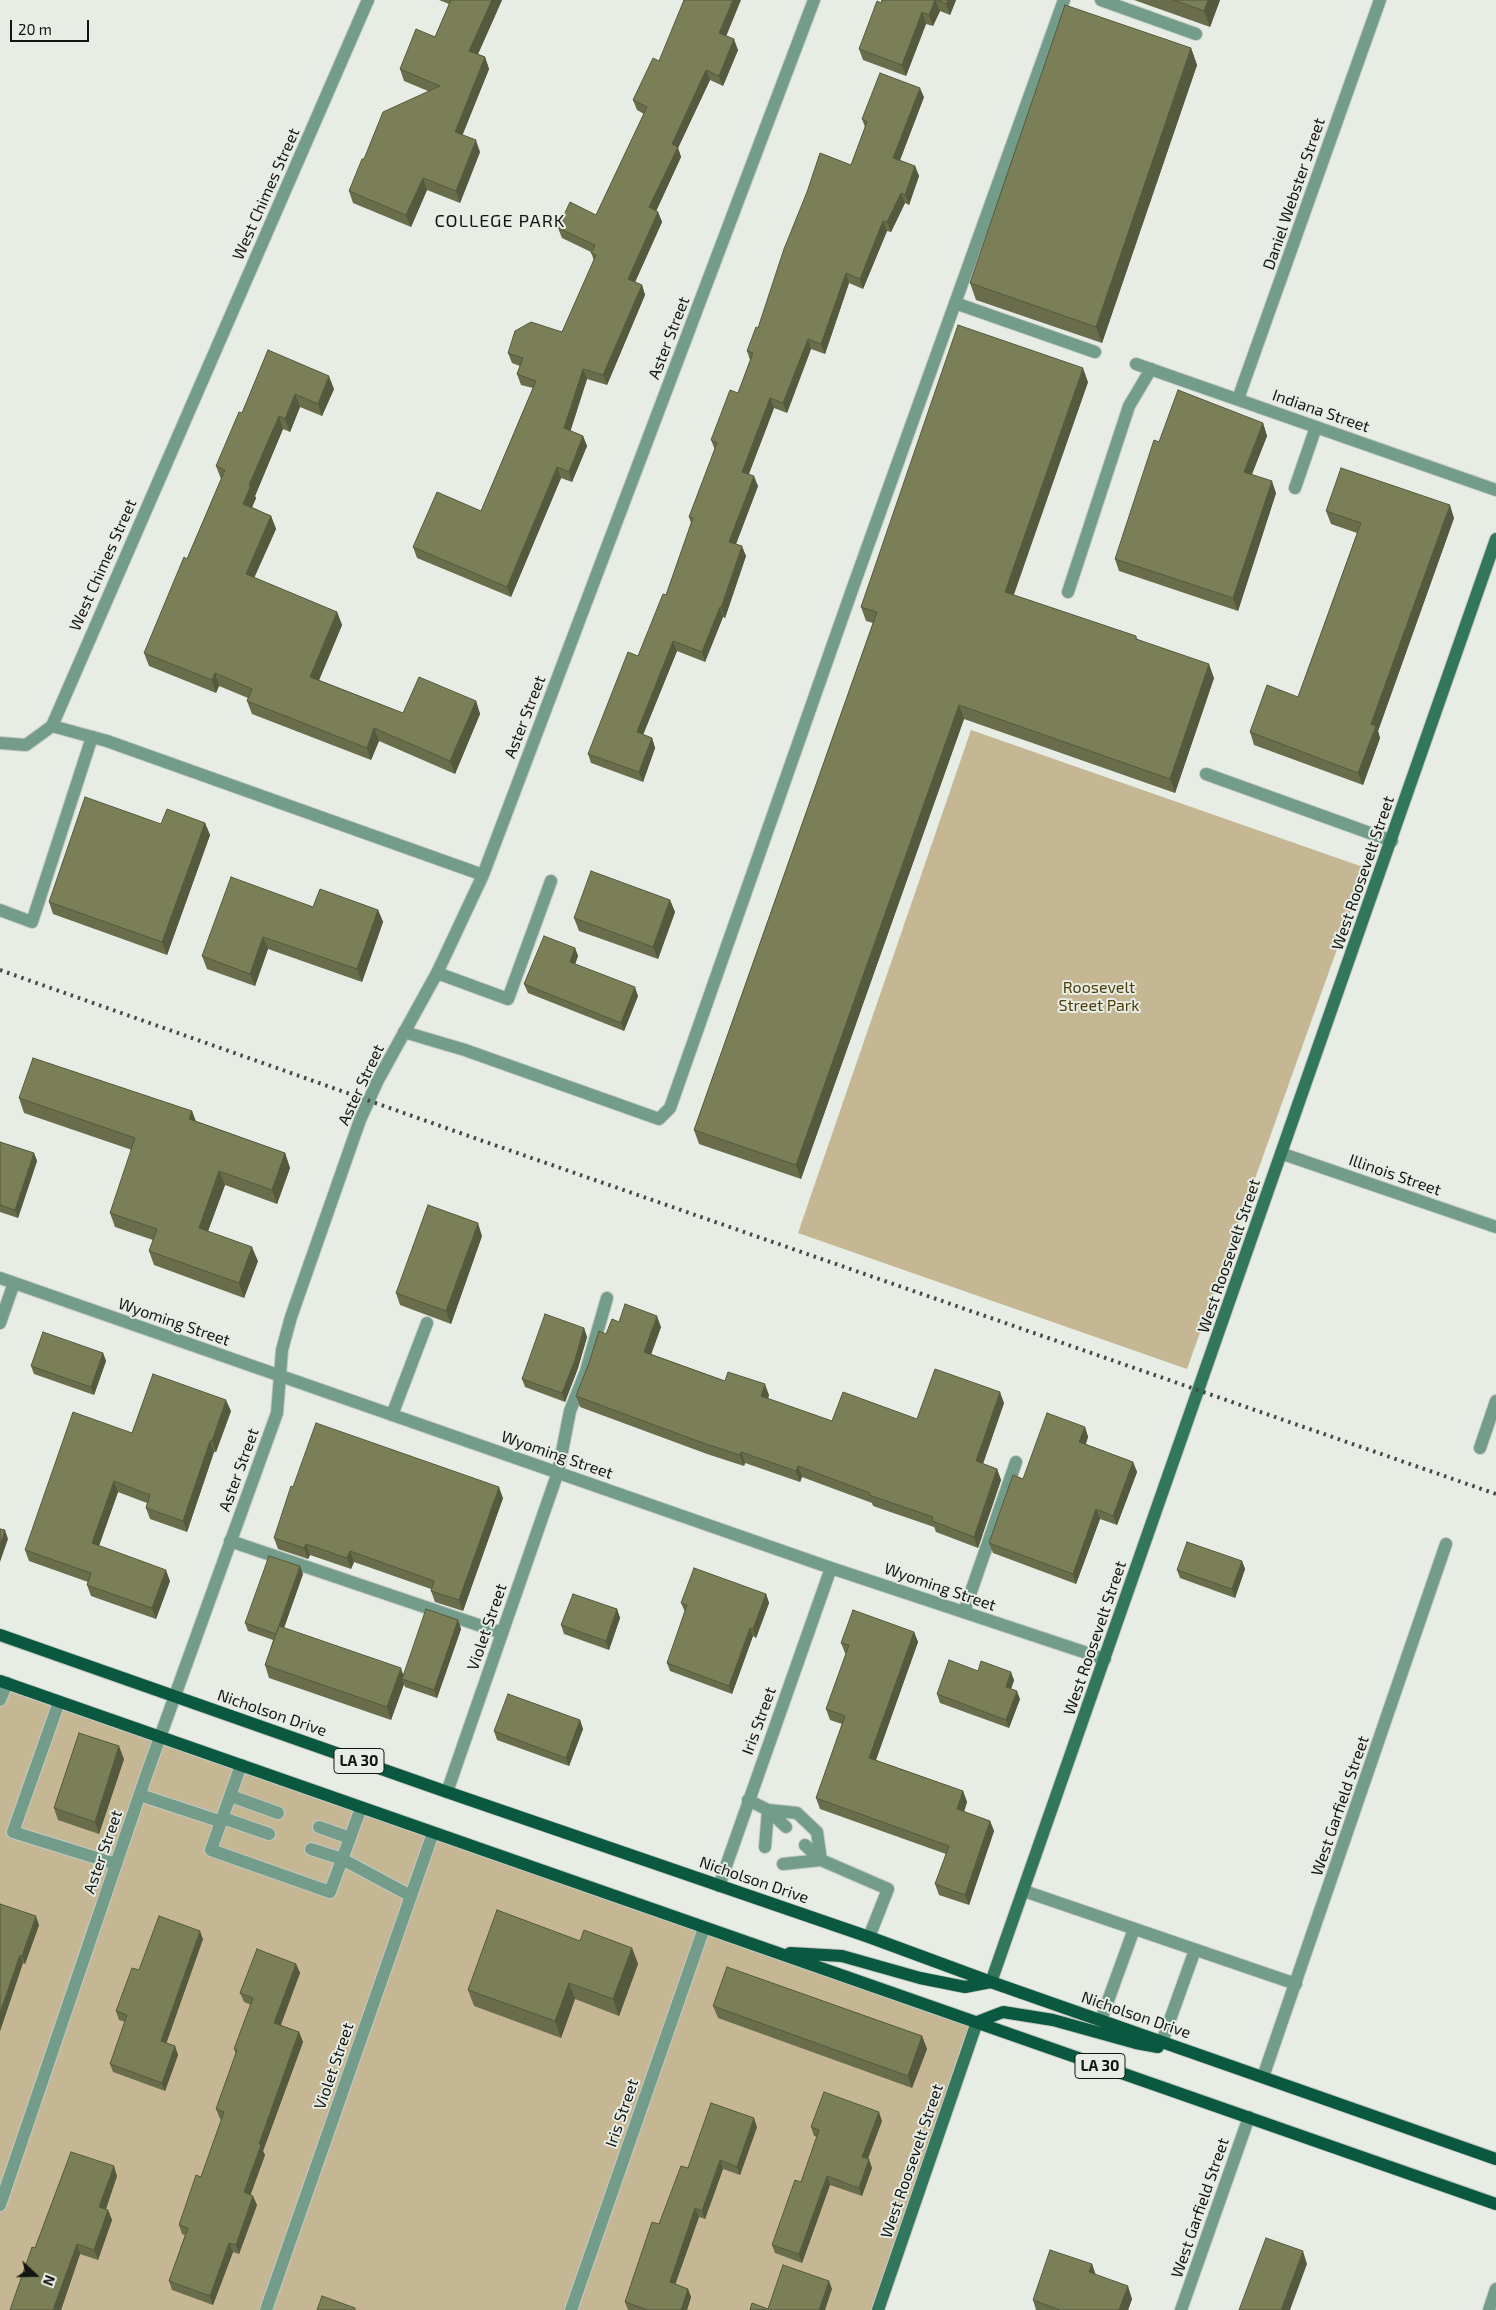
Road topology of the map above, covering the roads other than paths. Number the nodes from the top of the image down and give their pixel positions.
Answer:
1 (368, 0) edge
2 (814, 0) edge
3 (1064, 0) edge
4 (1101, 0) edge
5 (1380, 0) edge
6 (1196, 34) edge
7 (955, 303) junction
8 (1095, 352) edge
9 (1136, 364) dead end
10 (1150, 369) junction
11 (1238, 399) junction
12 (1316, 427) junction
13 (1295, 488) dead end
14 (1496, 490) edge
15 (1496, 539) edge
16 (1068, 592) dead end
17 (52, 726) junction
18 (92, 737) junction
19 (0, 742) edge
20 (1206, 774) dead end
21 (1392, 841) junction
22 (483, 875) junction
23 (551, 881) dead end
24 (0, 910) edge
25 (437, 973) junction
26 (404, 1032) junction
27 (1283, 1154) junction
28 (1496, 1227) edge
29 (0, 1278) edge
30 (14, 1283) junction
31 (607, 1298) dead end
32 (427, 1322) edge
33 (0, 1323) edge
34 (279, 1376) junction
35 (1496, 1401) edge
36 (392, 1415) junction
37 (1480, 1448) dead end
38 (1016, 1462) dead end
39 (558, 1472) junction
40 (230, 1541) junction
41 (1446, 1544) dead end
42 (831, 1568) junction
43 (964, 1612) junction
44 (502, 1633) junction
45 (0, 1635) edge
46 (1105, 1659) junction
47 (3, 1682) edge
48 (174, 1696) junction
49 (0, 1700) edge
50 (59, 1702) junction
51 (160, 1737) junction
52 (241, 1765) junction
53 (447, 1792) junction
54 (140, 1795) junction
55 (230, 1796) junction
56 (748, 1800) junction
57 (362, 1808) junction
58 (768, 1810) junction
59 (278, 1813) dead end
60 (223, 1820) junction
61 (319, 1827) dead end
62 (786, 1827) dead end
63 (433, 1833) junction
64 (269, 1834) dead end
65 (350, 1838) junction
66 (805, 1845) dead end
67 (765, 1847) dead end
68 (311, 1849) dead end
69 (342, 1859) junction
70 (821, 1860) junction
71 (116, 1864) junction
72 (783, 1864) dead end
73 (719, 1886) junction
74 (1024, 1891) junction
75 (411, 1896) junction
76 (704, 1928) junction
77 (1134, 1929) junction
78 (869, 1937) junction
79 (1195, 1950) junction
80 (775, 1953) junction
81 (991, 1982) junction
82 (1296, 1984) junction
83 (1101, 2020) junction
84 (977, 2022) junction
85 (1162, 2042) junction
86 (1190, 2052) junction
87 (1263, 2077) junction
88 (1249, 2117) junction
89 (1496, 2159) edge
90 (1496, 2204) edge
91 (0, 2205) edge
92 (1496, 2289) edge
93 (266, 2310) edge
94 (571, 2310) edge
95 (878, 2310) edge
96 (1181, 2310) edge
97 (1490, 2310) edge

1 - 17 street, West Chimes Street
2 - 22 street, Aster Street
3 - 7 street
4 - 6 street
5 - 11 street, Daniel Webster Street
7 - 8 street
7 - 26 street
9 - 10 street, Indiana Street
10 - 11 street, Indiana Street
10 - 16 street
11 - 12 street, Indiana Street
12 - 13 street
12 - 14 street, Indiana Street
15 - 21 main road, West Roosevelt Street
17 - 18 street
17 - 19 street
18 - 22 street
18 - 24 street
20 - 21 street
21 - 27 main road, West Roosevelt Street
22 - 25 street, Aster Street
23 - 25 street
25 - 26 street, Aster Street
26 - 34 street, Aster Street
27 - 28 street, Illinois Street
27 - 46 main road, West Roosevelt Street
29 - 30 street, Wyoming Street
30 - 33 street
30 - 34 street, Wyoming Street
31 - 39 street, Violet Street
32 - 36 street
34 - 36 street, Wyoming Street
34 - 40 street, Aster Street
35 - 37 street
36 - 39 street, Wyoming Street
38 - 43 street
39 - 42 street, Wyoming Street
39 - 44 street, Violet Street
40 - 44 street
40 - 48 street, Aster Street
41 - 82 street, West Garfield Street
42 - 43 street, Wyoming Street
42 - 56 street, Iris Street
43 - 46 street, Wyoming Street
44 - 53 street, Violet Street
45 - 48 main road, Nicholson Drive / LA 30
46 - 74 main road, West Roosevelt Street
47 - 49 street
47 - 50 main road, LA 30
48 - 51 street, Aster Street
48 - 53 main road, Nicholson Drive / LA 30
50 - 51 main road, LA 30
50 - 71 street
51 - 52 main road, LA 30
51 - 54 street, Aster Street
52 - 55 street
52 - 57 main road, LA 30
53 - 73 main road, Nicholson Drive / LA 30
54 - 60 street
54 - 71 street, Aster Street
55 - 59 street
55 - 60 street
56 - 58 street
56 - 73 street, Iris Street
57 - 63 main road, LA 30
57 - 65 street
58 - 62 street
58 - 67 street
58 - 70 street
60 - 64 street
60 - 69 street
61 - 65 street
63 - 75 street, Violet Street
63 - 76 main road, LA 30
65 - 69 street
66 - 70 street
68 - 69 street
69 - 75 street
70 - 72 street
70 - 78 street
71 - 91 street, Aster Street
73 - 78 main road, Nicholson Drive / LA 30
74 - 77 street
74 - 81 main road, West Roosevelt Street
75 - 93 street, Violet Street
76 - 80 main road, LA 30
76 - 94 street, Iris Street
77 - 79 street
77 - 83 street
78 - 81 main road, Nicholson Drive / LA 30
79 - 82 street
79 - 85 street
80 - 81 main road
80 - 84 main road, LA 30
81 - 83 main road, Nicholson Drive / LA 30
82 - 87 street, West Garfield Street
83 - 85 main road, Nicholson Drive / LA 30
84 - 86 main road
84 - 88 main road, LA 30
84 - 95 main road, West Roosevelt Street
85 - 86 main road, Nicholson Drive / LA 30
86 - 87 main road, Nicholson Drive / LA 30
87 - 89 main road, Nicholson Drive / LA 30
88 - 90 main road, LA 30
88 - 96 street, West Garfield Street
92 - 97 street

